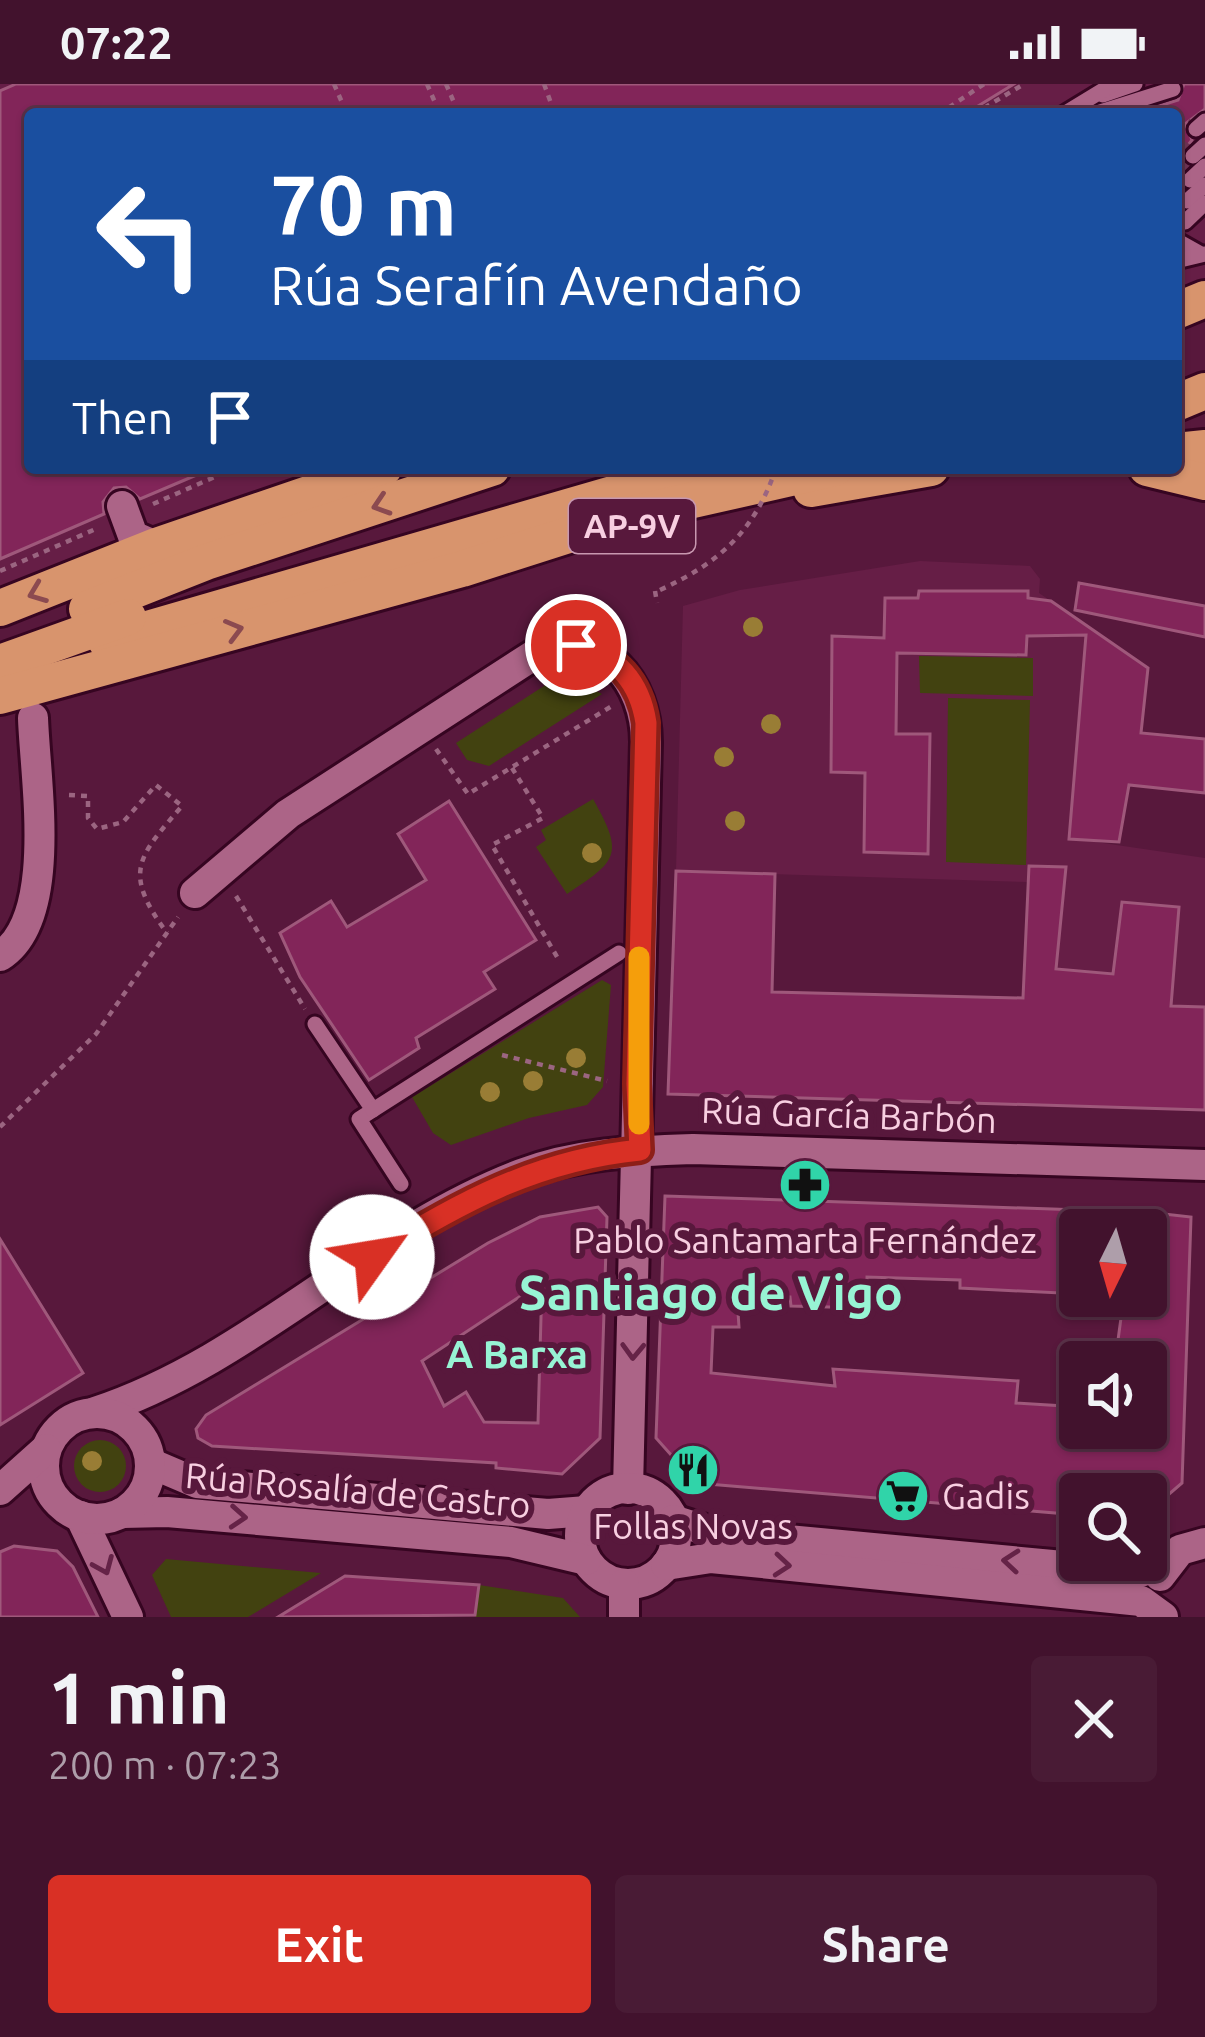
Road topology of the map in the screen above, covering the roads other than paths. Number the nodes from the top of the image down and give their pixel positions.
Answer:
1 (1113, 84) edge
2 (1136, 84) edge
3 (1173, 88) dead end
4 (1091, 106) edge
5 (1201, 143) edge
6 (1198, 182) edge
7 (1187, 201) dead end
8 (1205, 202) edge
9 (1185, 221) dead end
10 (365, 474) edge
11 (474, 474) edge
12 (593, 474) edge
13 (681, 474) edge
14 (808, 474) edge
15 (901, 474) edge
16 (1172, 474) edge
17 (1205, 482) edge
18 (122, 506) dead end
19 (136, 548) junction
20 (516, 551) junction
21 (0, 608) edge
22 (0, 648) edge
23 (0, 662) edge
24 (0, 675) edge
25 (0, 696) edge
26 (33, 718) dead end
27 (195, 893) road end
28 (619, 953) dead end
29 (0, 956) edge
30 (315, 1024) road end
31 (373, 1110) junction
32 (640, 1150) junction
33 (1205, 1165) edge
34 (401, 1184) dead end
35 (189, 1372) junction
36 (95, 1412) junction
37 (46, 1449) junction
38 (148, 1453) junction
39 (628, 1489) junction
40 (0, 1491) edge
41 (51, 1493) junction
42 (586, 1510) junction
43 (122, 1513) junction
44 (80, 1516) junction
45 (673, 1520) junction
46 (1205, 1543) edge
47 (586, 1559) junction
48 (1167, 1562) edge
49 (666, 1565) junction
50 (1059, 1566) edge
51 (1158, 1581) edge
52 (624, 1584) junction
53 (128, 1617) edge
54 (624, 1617) edge
55 (1164, 1617) edge

1 - 4 lane
2 - 4 lane
3 - 4 lane
5 - 6 lane
6 - 7 lane
8 - 9 lane
10 - 19 highway
11 -> 22 highway
12 - 23 highway
13 - 24 highway
14 - 20 highway
15 - 20 highway, AP-9V
16 - 17 highway
18 - 19 street
19 -> 21 highway
25 -> 20 highway
26 - 29 street
27 - 32 street
28 - 31 lane
30 - 31 lane
31 - 34 lane
32 - 33 street, Rúa García Barbón
32 - 35 street, Rúa García Barbón
32 -> 39 street
35 - 36 street, Rúa García Barbón
35 - 38 street, Rúa García Barbón
36 - 37 street
36 - 38 street
37 - 40 street
37 - 41 street
38 - 42 street, Rúa Rosalía de Castro
38 - 43 street
39 - 42 street
39 - 45 street
40 - 41 street
41 - 44 street
42 - 47 street
43 - 44 street
43 -> 47 street, Rúa Rosalía de Castro
44 -> 53 street
45 - 49 street
50 -> 45 street
46 - 48 street
47 - 52 street
49 - 52 street
49 -> 55 street
51 - 55 street
52 - 54 street

